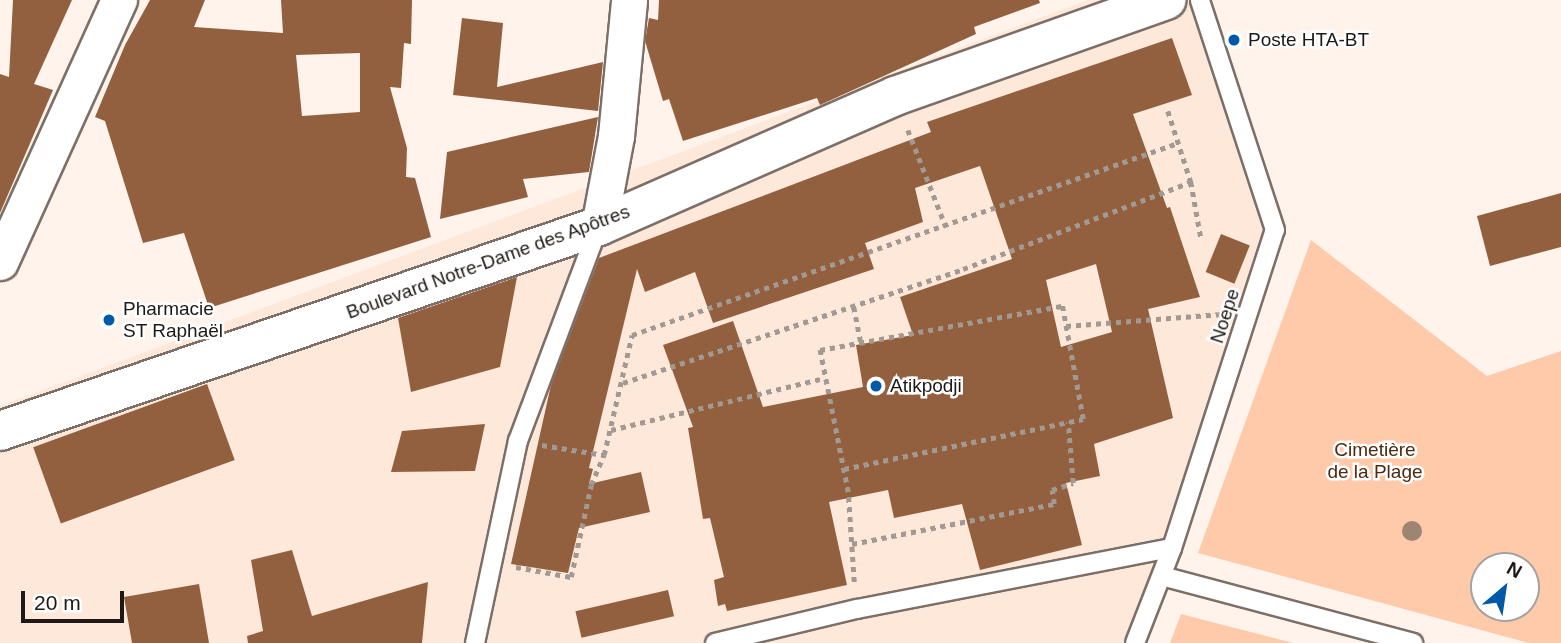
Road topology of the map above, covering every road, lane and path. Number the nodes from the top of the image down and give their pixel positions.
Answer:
1 (119, 0) edge
2 (629, 0) edge
3 (1166, 0) edge
4 (1200, 0) edge
5 (895, 96) junction
6 (1168, 111) dead end
7 (1178, 143) junction
8 (1191, 182) junction
9 (599, 226) junction
10 (946, 227) junction
11 (1201, 238) dead end
12 (0, 262) edge
13 (854, 307) junction
14 (1225, 313) dead end
15 (1066, 326) junction
16 (861, 342) junction
17 (824, 378) junction
18 (622, 383) junction
19 (1068, 422) junction
20 (610, 430) junction
21 (0, 431) edge
22 (518, 442) junction
23 (604, 455) junction
24 (844, 469) junction
25 (852, 544) junction
26 (1172, 548) junction
27 (493, 564) junction
28 (1162, 576) junction
29 (857, 608) junction
30 (475, 643) edge
31 (715, 643) edge
32 (1135, 643) edge
33 (1413, 643) edge

1 - 12 street
2 - 9 street
3 - 5 street, Boulevard Notre-Dame des Apôtres
4 - 26 lane, Noepe
5 - 9 street, Boulevard Notre-Dame des Apôtres
5 - 10 path
6 - 7 path
7 - 8 path
7 - 10 path
8 - 11 path
8 - 13 path
9 - 21 street, Boulevard Notre-Dame des Apôtres
9 - 22 lane
10 - 18 path
13 - 16 path
13 - 18 path
14 - 15 path
15 - 16 path
15 - 19 path
16 - 17 path
17 - 20 path
17 - 24 path
18 - 20 path
19 - 24 path
19 - 25 path
20 - 23 path
22 - 23 path
22 - 27 lane
23 - 27 path
24 - 25 path
25 - 29 path
26 - 28 lane, Noepe
26 - 29 lane
27 - 30 lane
28 - 32 lane, Noepe
28 - 33 lane
29 - 31 lane

